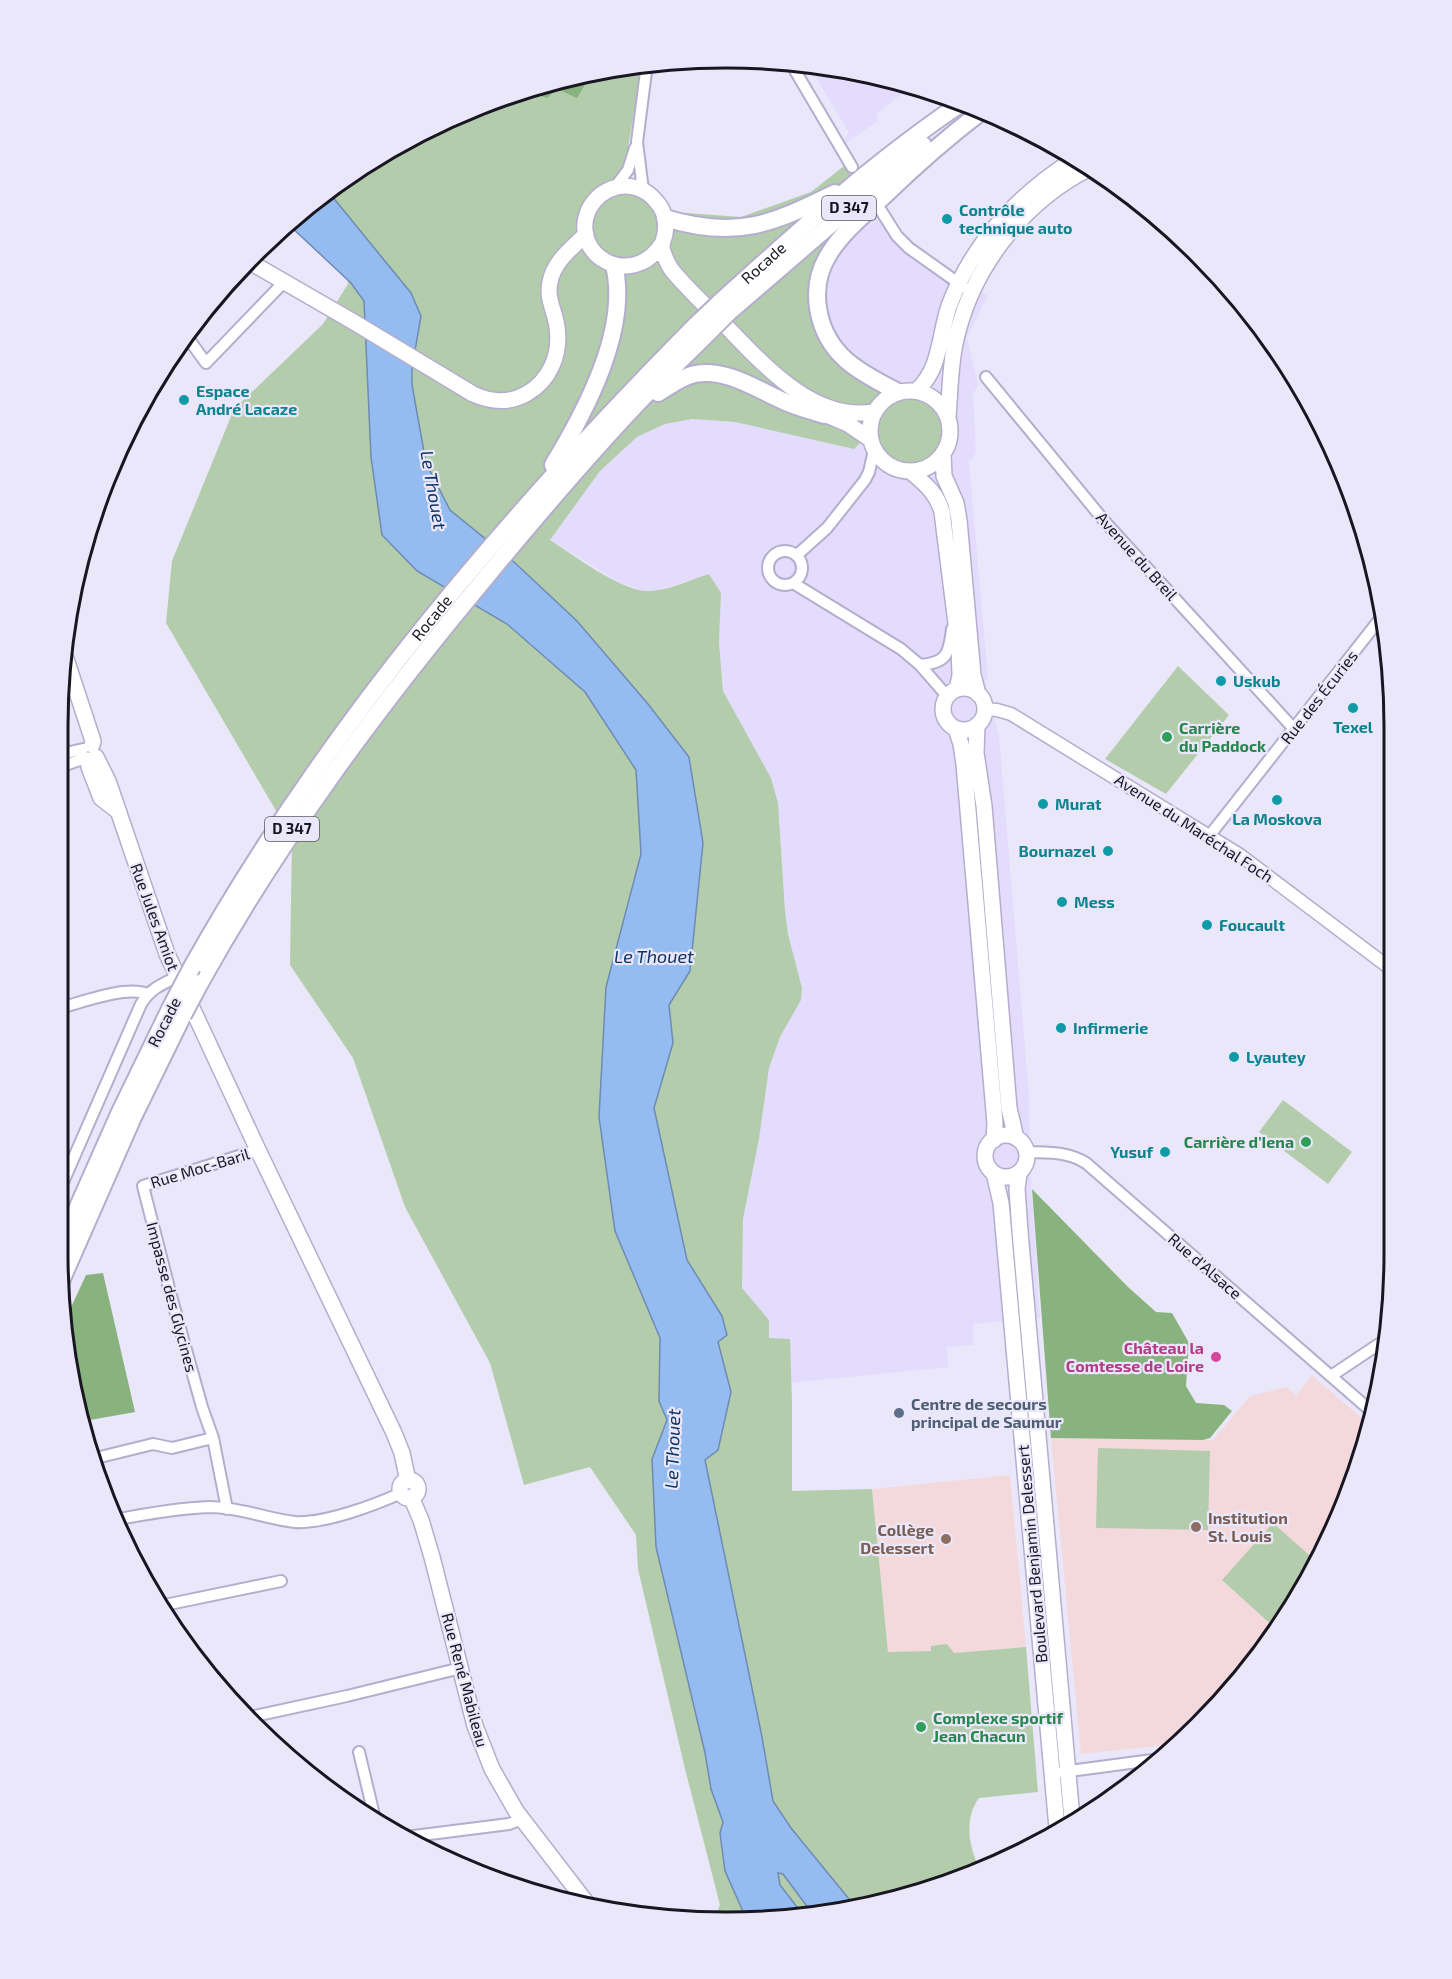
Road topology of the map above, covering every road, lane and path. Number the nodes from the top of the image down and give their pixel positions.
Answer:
1 (796, 71) edge
2 (646, 72) edge
3 (954, 108) edge
4 (967, 114) edge
5 (975, 117) edge
6 (638, 142) junction
7 (1068, 164) edge
8 (1083, 172) edge
9 (856, 174) junction
10 (615, 188) junction
11 (643, 190) junction
12 (880, 209) dead end
13 (665, 218) junction
14 (586, 234) junction
15 (662, 244) junction
16 (596, 254) junction
17 (640, 264) junction
18 (255, 265) edge
19 (557, 265) junction
20 (614, 265) junction
21 (284, 282) junction
22 (966, 287) junction
23 (724, 308) junction
24 (701, 330) junction
25 (191, 342) edge
26 (986, 377) dead end
27 (916, 391) junction
28 (898, 392) junction
29 (636, 405) junction
30 (874, 412) junction
31 (824, 414) junction
32 (948, 417) junction
33 (872, 445) junction
34 (944, 453) junction
35 (910, 471) junction
36 (530, 502) junction
37 (524, 521) junction
38 (797, 555) junction
39 (793, 583) junction
40 (955, 608) junction
41 (1376, 624) edge
42 (920, 665) junction
43 (70, 671) edge
44 (952, 692) junction
45 (978, 694) junction
46 (984, 709) junction
47 (976, 725) junction
48 (956, 729) junction
49 (1294, 729) junction
50 (67, 753) edge
51 (89, 754) junction
52 (67, 764) edge
53 (1210, 835) junction
54 (1384, 964) edge
55 (177, 976) junction
56 (147, 994) junction
57 (67, 1006) edge
58 (177, 1012) junction
59 (1016, 1138) junction
60 (994, 1140) junction
61 (258, 1150) junction
62 (1026, 1152) junction
63 (67, 1173) edge
64 (994, 1173) junction
65 (1019, 1173) junction
66 (142, 1185) joint
67 (67, 1231) edge
68 (68, 1266) edge
69 (1378, 1345) edge
70 (1331, 1376) junction
71 (1366, 1407) edge
72 (213, 1438) junction
73 (100, 1457) edge
74 (407, 1490) junction
75 (227, 1509) junction
76 (124, 1519) edge
77 (281, 1581) dead end
78 (169, 1604) edge
79 (461, 1668) junction
80 (257, 1715) edge
81 (359, 1752) dead end
82 (1144, 1761) edge
83 (1068, 1771) junction
84 (1052, 1773) junction
85 (372, 1808) edge
86 (1072, 1813) edge
87 (522, 1819) junction
88 (1056, 1822) edge
89 (419, 1835) edge
90 (581, 1895) edge

1 - 9 street
2 - 6 street
3 - 9 highway, Rocade / D 347
4 - 23 highway, D 347
5 - 28 highway
6 - 10 street
6 - 11 street
7 - 22 main road
8 - 22 main road
9 - 13 highway
9 - 23 highway, Rocade / D 347
10 - 11 main road
10 - 14 main road
11 - 13 main road
12 - 22 street
13 - 15 main road
14 - 16 main road
14 - 19 main road
15 - 17 main road
15 - 30 main road
16 - 19 main road
16 - 20 main road
17 - 20 main road
17 - 31 main road
18 - 21 main road
19 - 21 main road
20 - 36 highway
21 - 25 street
22 - 27 main road
22 - 32 main road
23 - 24 highway, Rocade / D 347, bridge
24 - 29 highway, D 347
24 - 36 highway, Rocade / D 347
26 - 49 street, Avenue du Breil
27 - 28 main road
27 - 32 main road
28 - 30 main road
29 - 31 highway
29 - 37 highway, D 347
30 - 33 main road
31 - 33 main road
32 - 34 main road
33 - 35 main road
33 - 38 street
34 - 35 main road
34 - 45 main road
35 - 40 main road
36 - 37 highway, Rocade / D 347
37 - 58 highway, Rocade / D 347, bridge
38 - 39 street
38 - 39 street
39 - 42 street
40 - 42 street
40 - 44 main road
41 - 49 street, Rue des Écuries
42 - 44 street
43 - 51 main road, Rue Jules Amiot
44 - 45 main road
44 - 48 main road
45 - 46 main road
46 - 47 main road
46 - 53 street, Avenue du Maréchal Foch
47 - 48 main road
47 - 59 main road
48 - 60 main road
49 - 53 street, Rue des Écuries
50 - 51 street
51 - 52 street
51 - 55 main road, Rue Jules Amiot
53 - 54 street, Avenue du Maréchal Foch
55 - 56 street
55 - 61 main road, Rue Jules Amiot
56 - 57 street
56 - 63 street
58 - 67 highway, Rocade / D 347
58 - 68 highway, D 347
59 - 60 main road
59 - 62 main road
60 - 64 main road
61 - 66 street, Rue Moc-Baril
61 - 74 main road, Rue René Mabileau
62 - 65 main road
62 - 70 street, Rue d'Alsace
64 - 65 main road
64 - 84 main road, Boulevard Benjamin Delessert
65 - 83 main road, Boulevard Benjamin Delessert
66 - 72 street, Impasse des Glycines
69 - 70 street
70 - 71 street, Rue d'Alsace
72 - 73 street
72 - 75 street, Impasse des Glycines
74 - 75 street
74 - 79 main road, Rue René Mabileau
75 - 76 street
77 - 78 street
79 - 80 street
79 - 87 main road, Rue René Mabileau
81 - 85 street
82 - 83 street
83 - 84 street
83 - 86 main road, Boulevard Benjamin Delessert
84 - 88 main road, Boulevard Benjamin Delessert
87 - 89 street
87 - 90 main road, Rue René Mabileau

